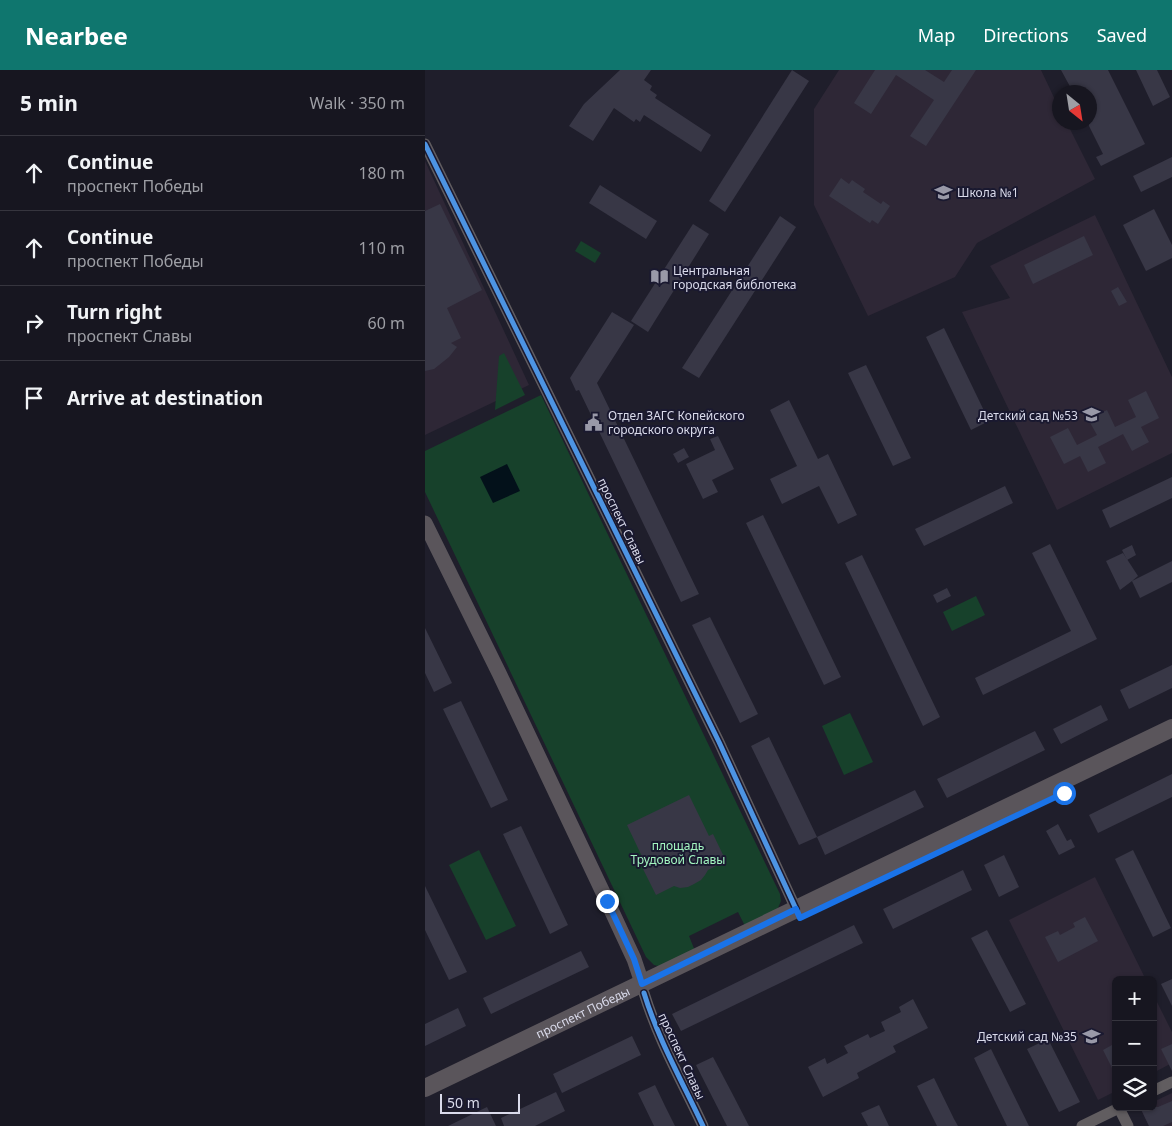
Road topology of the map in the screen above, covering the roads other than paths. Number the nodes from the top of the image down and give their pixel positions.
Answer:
1 (425, 144) edge
2 (425, 523) edge
3 (1172, 728) edge
4 (1172, 741) edge
5 (798, 914) junction
6 (643, 988) junction
7 (1172, 1082) edge
8 (425, 1088) edge
9 (1157, 1090) edge
10 (425, 1099) edge
11 (1114, 1111) edge
12 (1121, 1111) edge
13 (703, 1126) edge
14 (1082, 1126) edge
15 (1128, 1126) edge

1 - 5 street, проспект Славы
2 - 6 main road, проспект Славы
3 - 5 main road, проспект Победы
4 - 5 main road, проспект Победы
5 - 6 main road, проспект Победы
6 - 8 main road, проспект Победы
6 - 10 main road, проспект Победы
6 - 13 street, проспект Славы
7 - 9 street
11 - 14 street
12 - 15 street

